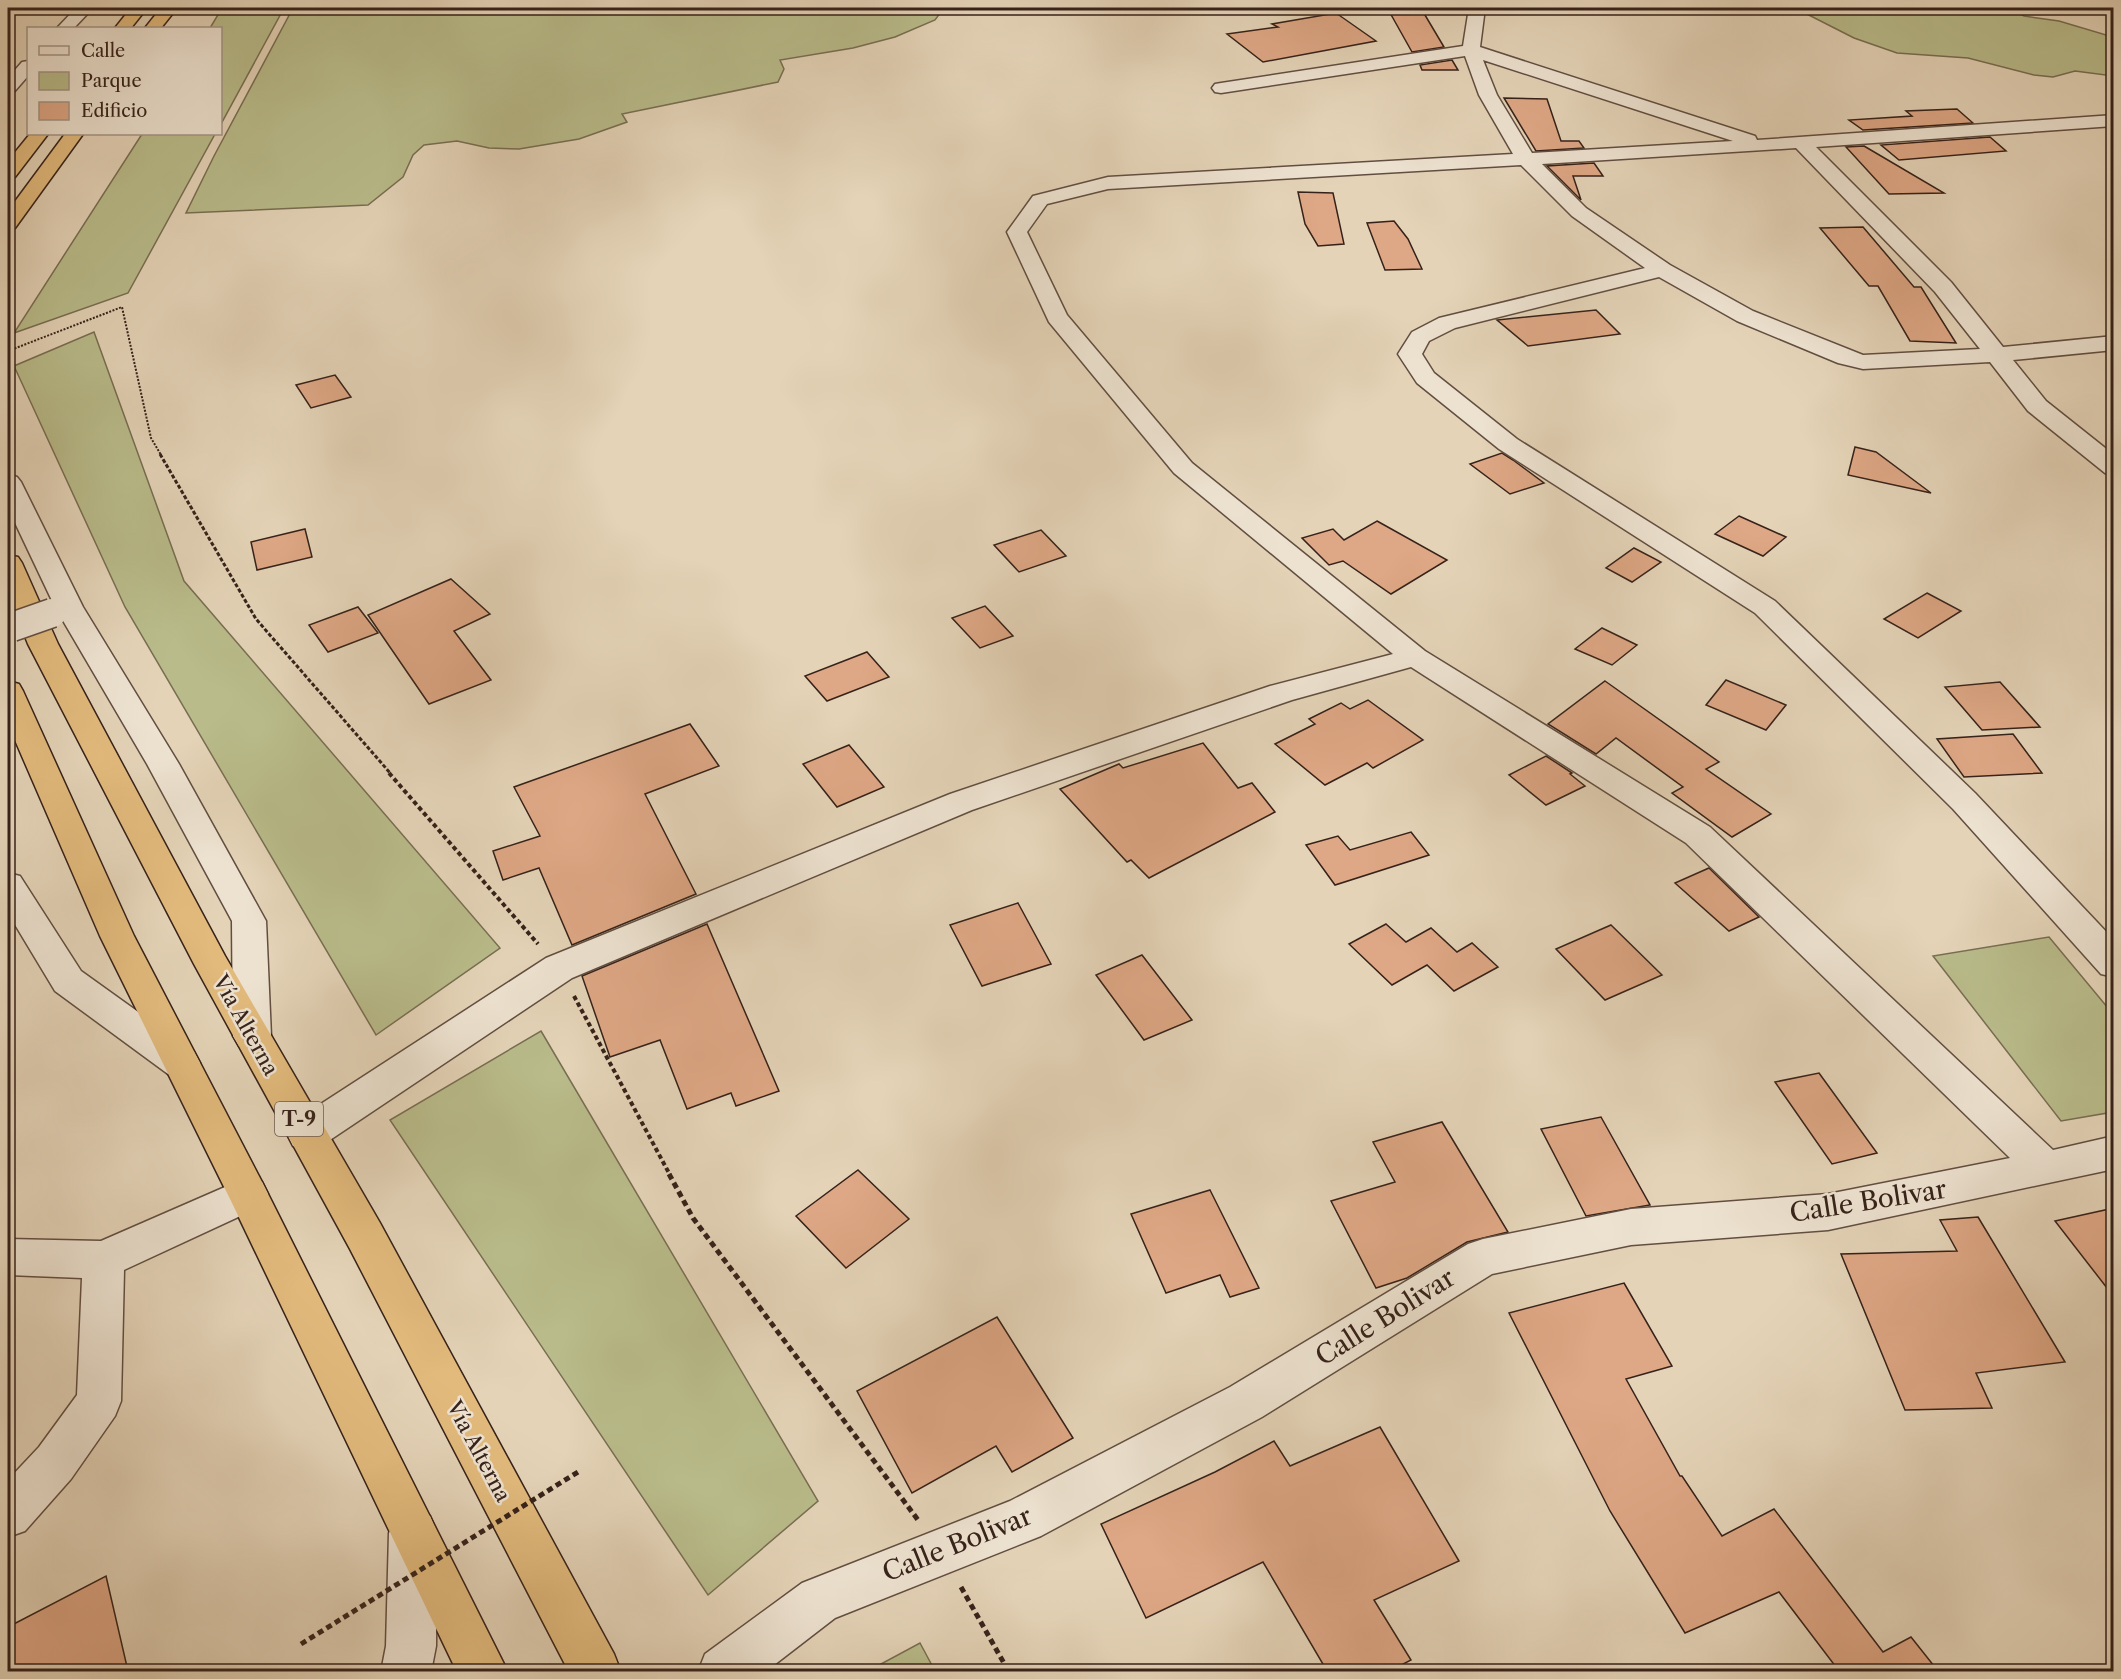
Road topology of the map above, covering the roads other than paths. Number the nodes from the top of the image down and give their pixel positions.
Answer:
1 (85, 8) edge
2 (140, 8) edge
3 (169, 8) edge
4 (1477, 8) edge
5 (66, 27) edge
6 (124, 27) edge
7 (154, 27) edge
8 (1471, 50) junction
9 (8, 63) edge
10 (22, 67) edge
11 (8, 88) edge
12 (1221, 88) dead end
13 (2114, 120) edge
14 (38, 135) edge
15 (73, 135) edge
16 (1801, 143) junction
17 (1764, 145) junction
18 (1526, 159) junction
19 (8, 173) edge
20 (8, 224) edge
21 (1662, 270) junction
22 (2114, 343) edge
23 (1996, 355) junction
24 (2114, 468) edge
25 (8, 482) edge
26 (8, 563) edge
27 (61, 610) junction
28 (10, 628) edge
29 (1415, 657) junction
30 (8, 691) edge
31 (8, 885) edge
32 (2114, 964) edge
33 (252, 1036) junction
34 (182, 1063) junction
35 (308, 1134) junction
36 (2114, 1152) edge
37 (2046, 1168) junction
38 (248, 1194) junction
39 (8, 1257) edge
40 (103, 1260) junction
41 (8, 1514) edge
42 (413, 1531) junction
43 (406, 1671) edge
44 (483, 1671) edge
45 (596, 1671) edge
46 (723, 1671) edge

1 - 5 street
2 - 6 highway
3 - 7 highway
4 - 8 street
8 - 12 street
8 - 17 street
8 - 18 street
9 - 10 street
10 - 11 street
13 - 16 street
14 - 19 highway
15 - 20 highway
16 - 17 street
16 - 23 street
17 - 18 street
18 - 21 street
18 - 29 street
21 - 23 street
21 - 32 street
22 - 23 street
23 - 24 street
25 - 27 street
26 - 33 highway, Vía Alterna / T-9
27 - 28 street, bridge
27 - 33 street
29 - 35 street
29 - 37 street
30 - 34 highway
31 - 34 street
33 - 35 highway, Vía Alterna / T-9
34 - 38 highway
35 - 45 highway, Vía Alterna / T-9
36 - 37 street, Calle Bolivar
37 - 46 street, Calle Bolivar
38 - 40 street
38 - 42 highway
39 - 40 street
40 - 41 street
42 - 43 street
42 - 44 highway

